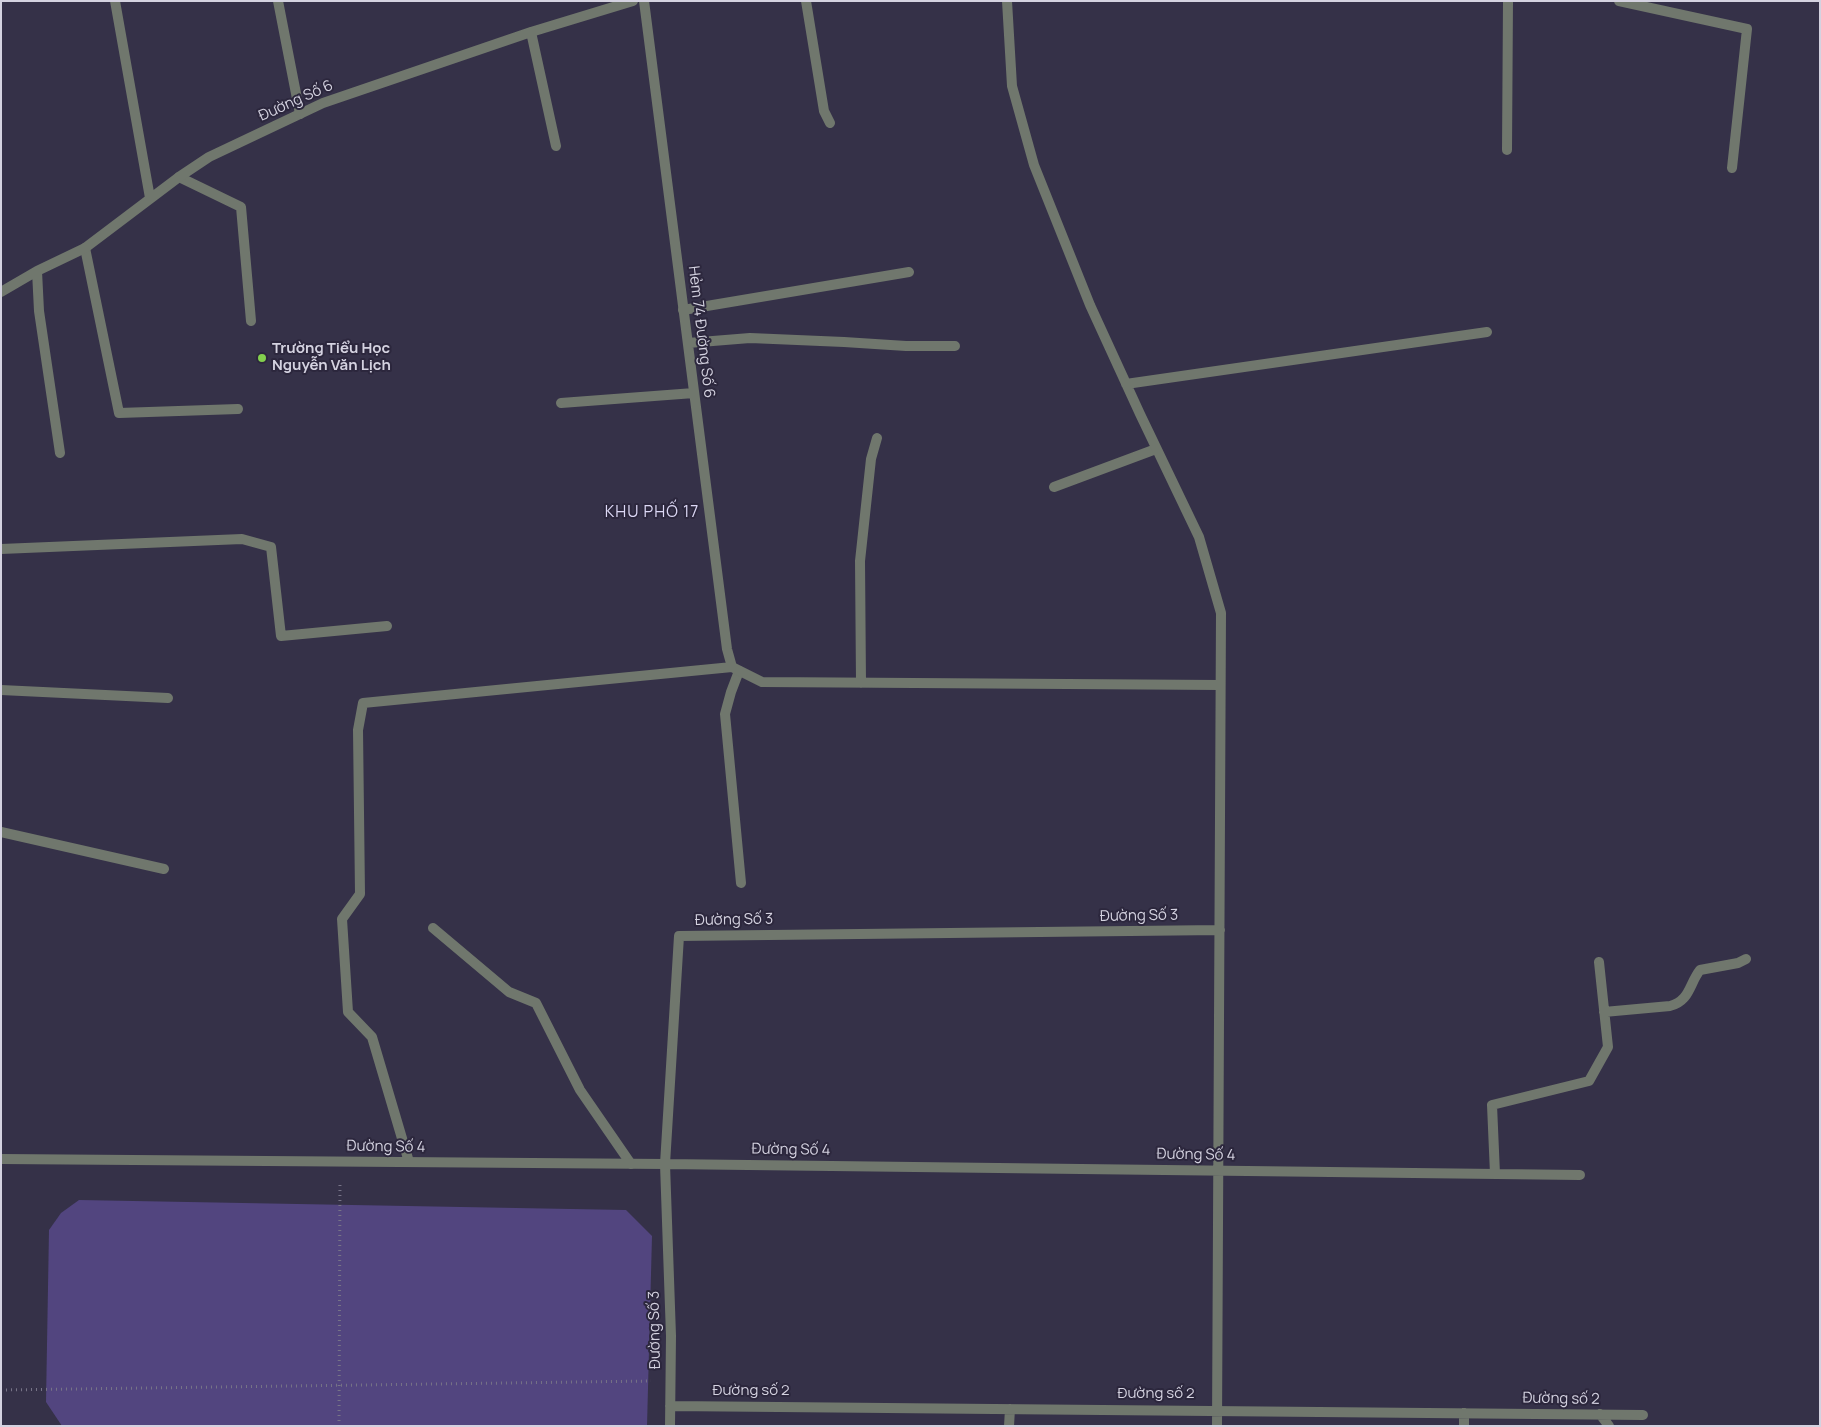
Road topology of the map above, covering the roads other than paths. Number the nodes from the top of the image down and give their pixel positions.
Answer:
1 (115, 1) edge
2 (278, 1) edge
3 (633, 1) edge
4 (644, 1) edge
5 (806, 1) edge
6 (1007, 1) edge
7 (1508, 1) edge
8 (1619, 1) edge
9 (531, 32) junction
10 (300, 114) junction
11 (830, 123) dead end
12 (556, 146) dead end
13 (1507, 150) dead end
14 (1732, 168) dead end
15 (179, 177) junction
16 (150, 198) junction
17 (84, 248) junction
18 (38, 271) junction
19 (908, 272) dead end
20 (1, 292) edge
21 (683, 310) junction
22 (251, 321) dead end
23 (1487, 332) dead end
24 (688, 344) junction
25 (955, 346) dead end
26 (1126, 384) junction
27 (694, 393) junction
28 (561, 403) dead end
29 (238, 409) dead end
30 (877, 438) dead end
31 (1156, 448) junction
32 (60, 454) dead end
33 (1054, 487) dead end
34 (1, 549) edge
35 (387, 626) dead end
36 (736, 669) junction
37 (861, 683) junction
38 (1220, 685) junction
39 (1, 690) edge
40 (168, 698) dead end
41 (1, 832) edge
42 (164, 869) dead end
43 (741, 883) dead end
44 (434, 928) dead end
45 (1220, 930) junction
46 (1746, 959) dead end
47 (1599, 962) dead end
48 (1604, 1012) junction
49 (1, 1159) edge
50 (409, 1162) junction
51 (631, 1164) junction
52 (665, 1164) junction
53 (1219, 1170) junction
54 (1495, 1174) junction
55 (1580, 1175) dead end
56 (670, 1406) junction
57 (1010, 1408) junction
58 (1217, 1410) junction
59 (1464, 1413) junction
60 (1600, 1414) junction
61 (1643, 1415) dead end
62 (670, 1426) edge
63 (1009, 1426) edge
64 (1217, 1426) edge
65 (1464, 1426) edge
66 (1609, 1426) edge

1 - 16 street
2 - 10 street
3 - 9 street, Đường Số 6
4 - 21 street, Hẻm 74 Đường Số 6
5 - 11 street
6 - 26 street
7 - 13 street
8 - 14 street
9 - 10 street, Đường Số 6
9 - 12 street
10 - 15 street, Đường Số 6
15 - 16 street, Đường Số 6
15 - 22 street
16 - 17 street, Đường Số 6
17 - 18 street, Đường Số 6
17 - 29 street
18 - 20 street, Đường Số 6
18 - 32 street
19 - 21 street
21 - 24 street, Hẻm 74 Đường Số 6
23 - 26 street
24 - 25 street
24 - 27 street, Hẻm 74 Đường Số 6
26 - 31 street
27 - 28 street
27 - 36 street, Hẻm 74 Đường Số 6
30 - 37 street
31 - 33 street
31 - 38 street
34 - 35 street
36 - 37 street
36 - 43 street
36 - 50 street
37 - 38 street
38 - 45 street
39 - 40 street
41 - 42 street
44 - 51 street
45 - 52 street, Đường Số 3
45 - 53 street
46 - 48 street
47 - 48 street
48 - 54 street
49 - 50 street, Đường Số 4
50 - 51 street, Đường Số 4
51 - 52 street, Đường Số 4
52 - 53 street, Đường Số 4
52 - 56 street, Đường Số 3
53 - 54 street, Đường Số 4
53 - 58 street
54 - 55 street, Đường Số 4
56 - 57 street, Đường số 2
56 - 62 street, Đường Số 3
57 - 58 street, Đường số 2
57 - 63 street
58 - 59 street, Đường số 2
58 - 64 street
59 - 60 street, Đường số 2
59 - 65 street
60 - 61 street, Đường số 2
60 - 66 street

